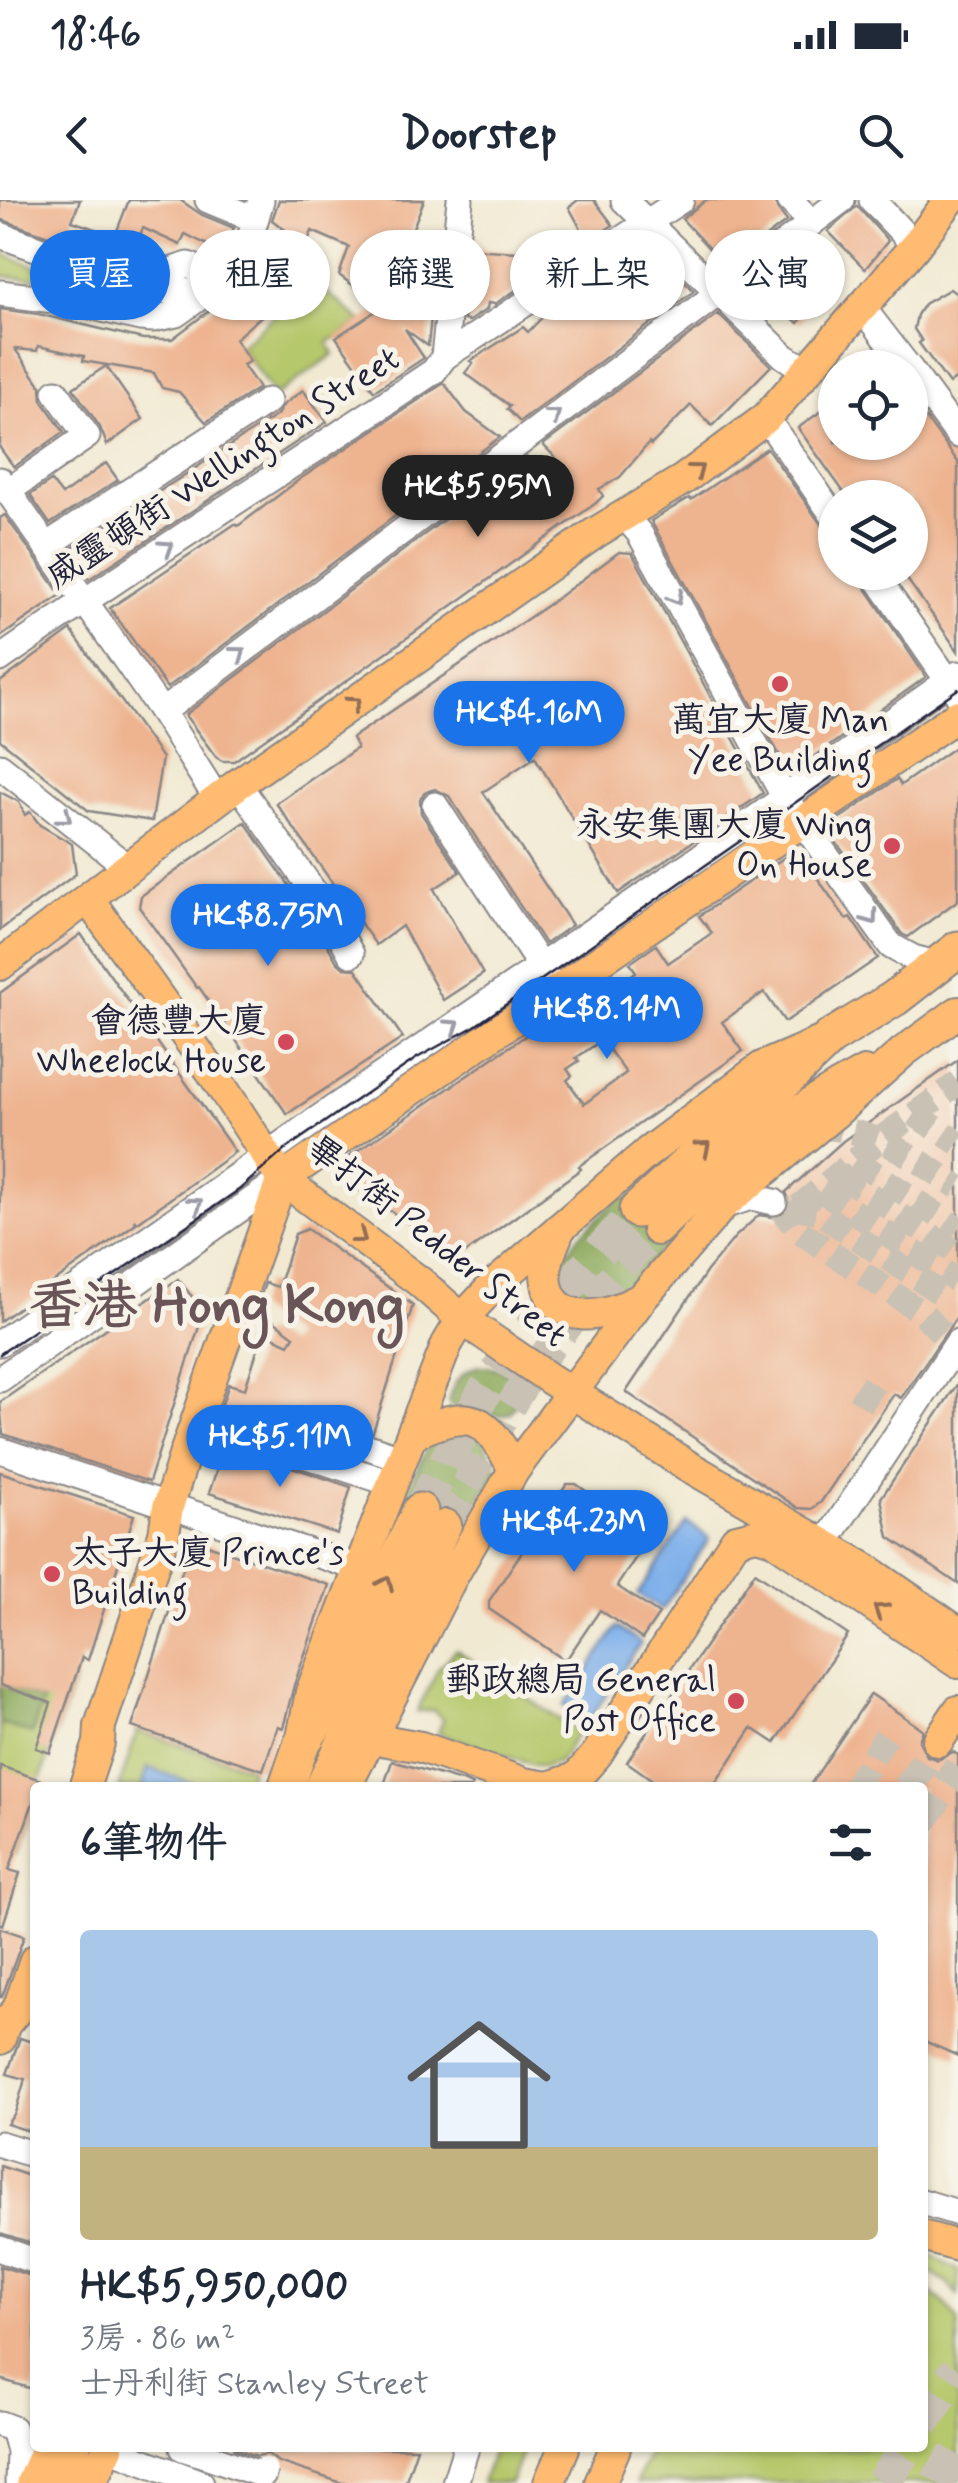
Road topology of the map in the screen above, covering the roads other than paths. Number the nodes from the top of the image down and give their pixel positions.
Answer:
1 (208, 200) edge
2 (460, 200) edge
3 (624, 200) edge
4 (681, 200) edge
5 (790, 200) edge
6 (842, 200) edge
7 (872, 200) edge
8 (950, 200) edge
9 (257, 210) edge
10 (647, 223) junction
11 (812, 223) junction
12 (803, 230) edge
13 (0, 234) edge
14 (915, 246) junction
15 (705, 277) edge
16 (190, 290) edge
17 (0, 293) edge
18 (190, 304) edge
19 (705, 304) edge
20 (862, 306) junction
21 (749, 320) edge
22 (895, 350) edge
23 (444, 357) junction
24 (811, 365) junction
25 (56, 392) dead end
26 (928, 393) edge
27 (268, 401) dead end
28 (766, 418) junction
29 (957, 432) edge
30 (4, 492) edge
31 (818, 493) edge
32 (624, 516) junction
33 (46, 546) junction
34 (885, 590) edge
35 (84, 600) junction
36 (0, 659) edge
37 (955, 684) edge
38 (162, 712) junction
39 (958, 715) edge
40 (0, 766) edge
41 (227, 792) junction
42 (785, 798) junction
43 (435, 805) dead end
44 (803, 823) junction
45 (129, 868) junction
46 (89, 900) junction
47 (351, 954) dead end
48 (947, 956) edge
49 (0, 966) edge
50 (547, 978) junction
51 (958, 1012) edge
52 (830, 1038) junction
53 (903, 1052) junction
54 (274, 1167) junction
55 (774, 1202) tunnel mouth
56 (722, 1206) junction
57 (647, 1220) joint
58 (560, 1228) junction
59 (642, 1298) junction
60 (462, 1319) junction
61 (952, 1340) edge
62 (0, 1344) edge
63 (507, 1350) junction
64 (0, 1379) edge
65 (433, 1384) junction
66 (570, 1392) junction
67 (236, 1433) dead end
68 (541, 1433) junction
69 (0, 1450) edge
70 (366, 1453) dead end
71 (402, 1462) junction
72 (514, 1470) junction
73 (714, 1480) junction
74 (173, 1518) junction
75 (433, 1518) joint
76 (736, 1539) junction
77 (817, 1554) junction
78 (361, 1569) junction
79 (958, 1632) edge
80 (958, 1664) edge
81 (958, 1710) edge
82 (293, 1734) junction
83 (371, 1738) junction
84 (938, 1741) tunnel mouth
85 (86, 1782) edge
86 (287, 1782) edge
87 (323, 1782) edge
88 (349, 1782) edge
89 (526, 1782) edge
90 (579, 1782) edge
91 (26, 2013) edge
92 (0, 2039) edge
93 (0, 2144) edge
94 (30, 2153) edge
95 (928, 2204) edge
96 (958, 2213) edge
97 (928, 2238) edge
98 (958, 2246) edge
99 (0, 2250) edge
100 (30, 2259) edge
101 (7, 2426) edge
102 (47, 2452) edge
103 (73, 2452) edge
104 (106, 2452) edge
105 (107, 2452) edge
106 (119, 2452) edge
107 (204, 2452) edge
108 (465, 2452) edge
109 (562, 2452) edge
110 (612, 2452) edge
111 (264, 2470) dead end
112 (18, 2483) edge
113 (34, 2483) edge
114 (62, 2483) edge
115 (91, 2483) edge
116 (103, 2483) edge
117 (201, 2483) edge
118 (455, 2483) edge
119 (549, 2483) edge
120 (600, 2483) edge

1 - 9 street
2 - 23 street
3 - 10 street
4 - 10 street, 威靈頓街 Wellington Street
5 - 11 street
6 - 11 street
7 - 14 street
8 - 14 main road
10 - 15 street
10 - 23 street, 威靈頓街 Wellington Street
11 - 12 street
13 - 16 street
14 - 20 main road
17 - 18 street
38 -> 19 street
20 - 22 street
20 - 24 main road
21 - 24 street
35 -> 23 street, 威靈頓街 Wellington Street
24 - 28 main road
25 - 30 street
26 - 29 street
27 - 33 street
28 - 31 street
32 -> 28 main road
30 - 33 street
41 -> 32 main road
32 -> 42 street
33 - 35 street
34 - 37 street
35 - 36 street, 威靈頓街 Wellington Street
35 - 38 street
37 - 42 street
38 - 41 street
39 - 44 main road
40 -> 45 street
41 - 45 main road
41 - 47 street
42 - 44 street
42 - 50 street
43 - 50 street
44 -> 48 street
44 - 50 main road
45 - 46 main road
46 - 49 main road
46 - 54 main road, 畢打街 Pedder Street
48 - 52 highway
50 - 54 main road
51 - 53 main road
57 -> 52 highway
52 - 58 main road
53 - 56 main road
53 - 57 main road
54 -> 60 main road, 畢打街 Pedder Street
62 -> 54 street
54 - 64 street
54 - 74 main road
55 - 56 street
56 - 59 main road
58 - 59 main road
58 - 60 main road
59 - 66 main road
60 - 63 main road, 畢打街 Pedder Street
60 - 65 main road
61 - 77 street
63 - 65 main road
63 - 66 main road, 畢打街 Pedder Street
63 - 68 main road
65 - 71 main road
66 - 68 main road
66 - 73 main road, 畢打街 Pedder Street
67 - 71 street
68 - 72 main road
69 - 74 street
70 - 71 street
71 - 72 main road
71 - 78 main road
72 - 83 main road
73 - 76 main road
73 - 77 main road, 畢打街 Pedder Street
74 - 78 street
74 - 85 main road
82 -> 75 highway
75 - 87 main road
76 - 77 main road
76 - 90 main road
77 - 79 main road
80 -> 77 main road
78 - 82 main road
81 - 84 main road
82 - 86 highway
83 - 88 main road
83 - 89 main road
91 - 92 main road
93 - 94 street
95 - 96 street
97 - 98 main road
99 - 100 street
101 - 112 street
102 - 113 highway
103 - 114 highway
104 - 115 main road
105 - 116 main road
106 - 117 street
107 - 111 street, bridge
108 - 118 street
109 - 119 main road
110 - 120 main road

